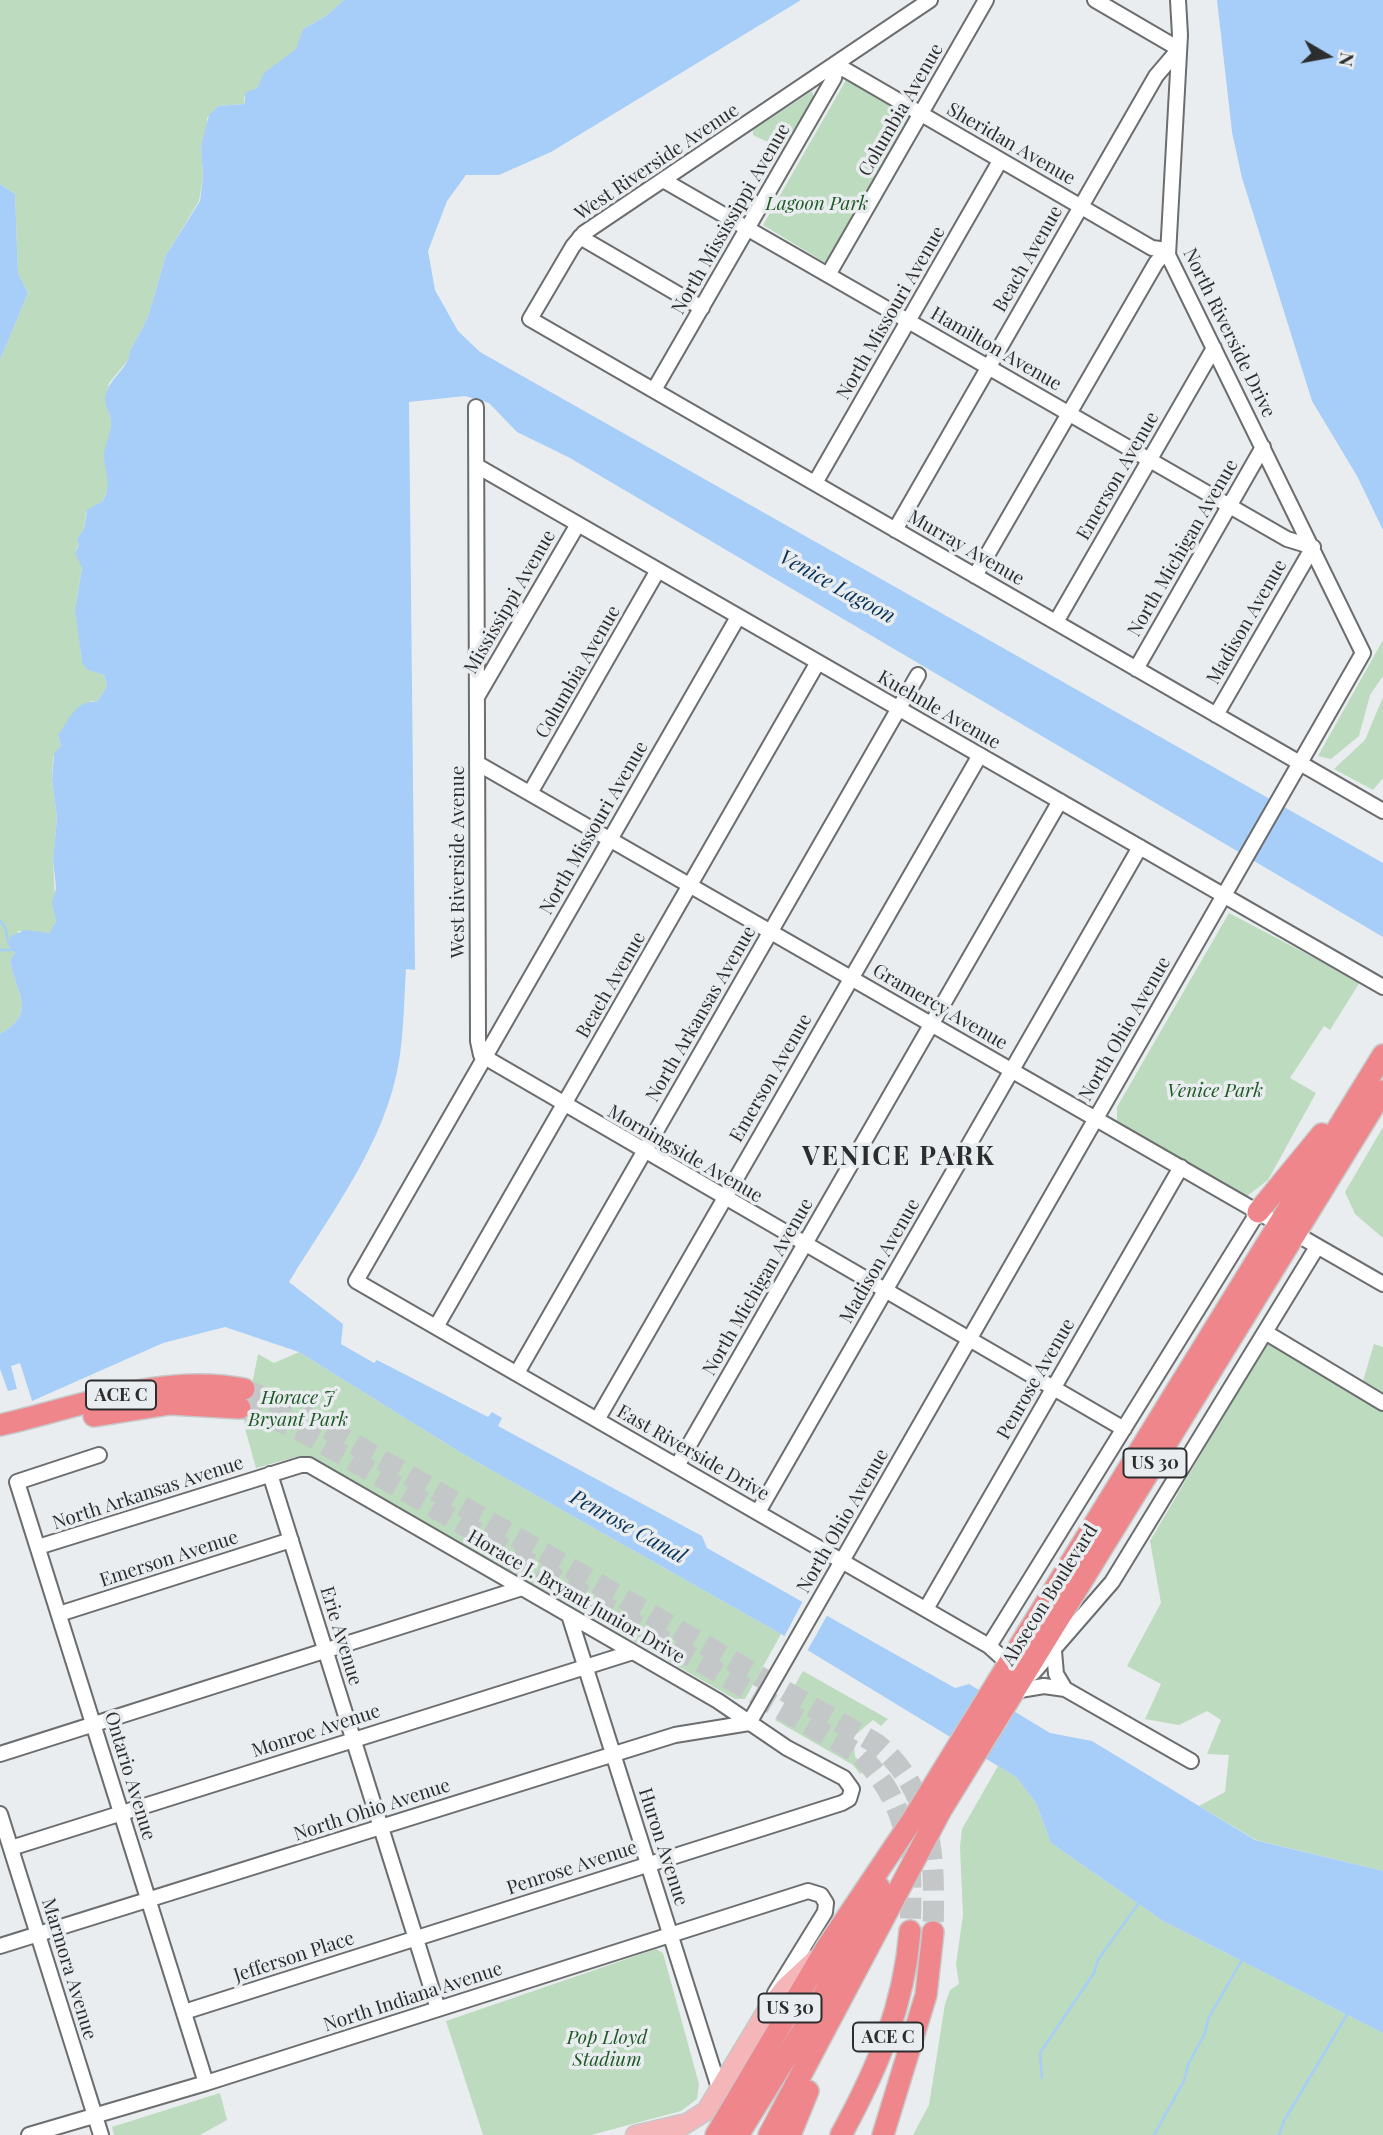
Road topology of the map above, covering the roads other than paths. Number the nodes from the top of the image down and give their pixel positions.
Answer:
1 (930, 0) edge
2 (986, 0) edge
3 (1095, 0) edge
4 (1178, 0) edge
5 (1179, 49) junction
6 (837, 65) junction
7 (921, 114) junction
8 (1000, 161) junction
9 (663, 180) junction
10 (1081, 207) junction
11 (747, 229) junction
12 (580, 237) junction
13 (1167, 250) junction
14 (828, 275) junction
15 (702, 308) junction
16 (530, 319) joint
17 (909, 321) junction
18 (1214, 348) junction
19 (989, 367) junction
20 (654, 390) junction
21 (476, 407) dead end
22 (1069, 413) junction
23 (1264, 447) junction
24 (1150, 459) junction
25 (477, 466) junction
26 (814, 483) junction
27 (1230, 506) junction
28 (578, 524) junction
29 (895, 530) junction
30 (1313, 547) junction
31 (658, 570) junction
32 (975, 576) junction
33 (738, 617) junction
34 (1056, 622) junction
35 (1360, 660) joint
36 (818, 662) junction
37 (1136, 668) junction
38 (918, 675) dead end
39 (477, 699) junction
40 (899, 709) junction
41 (1216, 715) junction
42 (980, 755) junction
43 (477, 763) junction
44 (1300, 764) junction
45 (530, 793) junction
46 (1060, 801) junction
47 (1383, 811) edge
48 (610, 839) junction
49 (1140, 847) junction
50 (690, 886) junction
51 (1225, 896) junction
52 (771, 931) junction
53 (851, 978) junction
54 (1383, 987) edge
55 (931, 1024) junction
56 (1383, 1055) edge
57 (483, 1058) junction
58 (1012, 1071) junction
59 (1383, 1091) edge
60 (563, 1106) junction
61 (1350, 1109) junction
62 (1096, 1119) junction
63 (644, 1153) junction
64 (1181, 1167) junction
65 (724, 1198) junction
66 (1258, 1212) junction
67 (1287, 1229) junction
68 (804, 1245) junction
69 (1317, 1247) junction
70 (1383, 1284) edge
71 (884, 1291) junction
72 (436, 1327) junction
73 (1265, 1332) junction
74 (969, 1340) junction
75 (517, 1373) junction
76 (1054, 1388) junction
77 (1383, 1403) edge
78 (597, 1420) junction
79 (0, 1425) edge
80 (1124, 1429) junction
81 (0, 1440) edge
82 (99, 1455) dead end
83 (677, 1466) junction
84 (270, 1474) junction
85 (758, 1512) junction
86 (291, 1540) junction
87 (38, 1548) junction
88 (842, 1560) junction
89 (522, 1588) junction
90 (926, 1609) junction
91 (59, 1614) junction
92 (569, 1615) junction
93 (989, 1646) junction
94 (326, 1651) junction
95 (1054, 1651) junction
96 (633, 1652) junction
97 (586, 1666) junction
98 (1007, 1678) junction
99 (1065, 1689) junction
100 (749, 1723) junction
101 (94, 1724) junction
102 (354, 1740) junction
103 (0, 1754) edge
104 (613, 1755) junction
105 (1191, 1761) dead end
106 (955, 1768) junction
107 (852, 1789) joint
108 (122, 1813) junction
109 (0, 1814) edge
110 (912, 1819) junction
111 (381, 1828) junction
112 (11, 1848) junction
113 (648, 1864) junction
114 (149, 1901) junction
115 (910, 1931) tunnel mouth
116 (933, 1932) tunnel mouth
117 (38, 1935) junction
118 (670, 1936) junction
119 (416, 1938) junction
120 (0, 1946) edge
121 (827, 1947) junction
122 (930, 1964) junction
123 (854, 1976) junction
124 (438, 2009) junction
125 (767, 2010) junction
126 (184, 2012) junction
127 (206, 2083) junction
128 (720, 2091) junction
129 (95, 2115) junction
130 (692, 2122) junction
131 (29, 2135) edge
132 (102, 2135) edge
133 (635, 2135) edge
134 (668, 2135) edge
135 (716, 2135) edge
136 (738, 2135) edge
137 (769, 2135) edge
138 (790, 2135) edge
139 (841, 2135) edge
140 (854, 2135) edge
141 (883, 2135) edge

1 - 6 street, West Riverside Avenue
2 - 7 street, Columbia Avenue
3 - 5 street
4 - 5 street, North Riverside Drive
5 - 10 street, Beach Avenue
5 - 13 street, North Riverside Drive
6 - 7 street, Sheridan Avenue
6 - 9 street, West Riverside Avenue
6 - 11 street, North Mississippi Avenue
7 - 8 street, Sheridan Avenue
7 - 14 street, Columbia Avenue
8 - 10 street, Sheridan Avenue
8 - 17 street, North Missouri Avenue
9 - 11 street, Hamilton Avenue
9 - 12 street, West Riverside Avenue
10 - 13 street, Sheridan Avenue
10 - 19 street, Beach Avenue
11 - 14 street, Hamilton Avenue
11 - 15 street, North Mississippi Avenue
12 - 15 street
12 - 16 street, West Riverside Avenue
13 - 18 street, North Riverside Drive
13 - 22 street
14 - 17 street, Hamilton Avenue
15 - 20 street, North Mississippi Avenue
16 - 20 street, Murray Avenue
17 - 19 street, Hamilton Avenue
17 - 26 street, North Missouri Avenue
18 - 23 street, North Riverside Drive
18 - 24 street, Emerson Avenue
19 - 22 street, Hamilton Avenue
19 - 29 street, Beach Avenue
20 - 26 street, Murray Avenue
21 - 25 street, West Riverside Avenue
22 - 24 street, Hamilton Avenue
22 - 32 street
23 - 27 street, North Michigan Avenue
23 - 30 street, North Riverside Drive
24 - 27 street, Hamilton Avenue
24 - 34 street, Emerson Avenue
25 - 28 street, Kuehnle Avenue
25 - 39 street, West Riverside Avenue
26 - 29 street, Murray Avenue
27 - 30 street, Hamilton Avenue
27 - 37 street, North Michigan Avenue
28 - 31 street, Kuehnle Avenue
28 - 39 street, Mississippi Avenue
29 - 32 street, Murray Avenue
30 - 35 street, North Riverside Drive
30 - 41 street, Madison Avenue
31 - 33 street, Kuehnle Avenue
31 - 45 street, Columbia Avenue
32 - 34 street, Murray Avenue
33 - 36 street, Kuehnle Avenue
33 - 48 street, North Missouri Avenue
34 - 37 street, Murray Avenue
35 - 44 street, North Ohio Avenue
36 - 40 street, Kuehnle Avenue
36 - 50 street, Beach Avenue
37 - 41 street, Murray Avenue
38 - 40 street, North Arkansas Avenue
39 - 43 street, West Riverside Avenue
40 - 42 street, Kuehnle Avenue
40 - 52 street, North Arkansas Avenue
41 - 44 street, Murray Avenue
42 - 46 street, Kuehnle Avenue
42 - 53 street, Emerson Avenue
43 - 45 street, Gramercy Avenue
43 - 57 street, West Riverside Avenue
44 - 47 street, Murray Avenue
44 - 51 street, North Ohio Avenue
45 - 48 street, Gramercy Avenue
46 - 49 street, Kuehnle Avenue
46 - 55 street, North Michigan Avenue
48 - 50 street, Gramercy Avenue
48 - 57 street, North Missouri Avenue
49 - 51 street, Kuehnle Avenue
49 - 58 street, Madison Avenue
50 - 52 street, Gramercy Avenue
50 - 60 street, Beach Avenue
51 - 54 street, Kuehnle Avenue
51 - 62 street, North Ohio Avenue
52 - 53 street, Gramercy Avenue
52 - 63 street, North Arkansas Avenue
53 - 55 street, Gramercy Avenue
53 - 65 street, Emerson Avenue
55 - 58 street, Gramercy Avenue
55 - 68 street, North Michigan Avenue
56 - 61 highway, Absecon Boulevard / US 30
57 - 60 street, Morningside Avenue
57 - 72 street, East Riverside Drive
58 - 62 street, Gramercy Avenue
58 - 71 street, Madison Avenue
59 - 67 highway, Absecon Boulevard / US 30
60 - 63 street, Morningside Avenue
60 - 72 street, Beach Avenue
61 - 66 highway
61 - 67 highway, Absecon Boulevard / US 30
62 - 64 street, Gramercy Avenue
62 - 74 street, North Ohio Avenue
63 - 65 street, Morningside Avenue
63 - 75 street, North Arkansas Avenue
64 - 66 street, Gramercy Avenue
64 - 76 street, Penrose Avenue
65 - 68 street, Morningside Avenue
65 - 78 street, Emerson Avenue
66 - 67 street, Gramercy Avenue
66 - 80 street, Absecon Boulevard
67 - 69 street, Gramercy Avenue
67 - 98 highway, Absecon Boulevard / US 30
68 - 71 street, Morningside Avenue
68 - 83 street, North Michigan Avenue
69 - 70 street, Gramercy Avenue
69 - 73 street, Absecon Boulevard
71 - 74 street, Morningside Avenue
71 - 85 street, Madison Avenue
72 - 75 street, East Riverside Drive
73 - 77 street
73 - 95 street, Absecon Boulevard
74 - 76 street, Morningside Avenue
74 - 88 street, North Ohio Avenue
75 - 78 street, East Riverside Drive
76 - 80 street, Morningside Avenue
76 - 90 street, Penrose Avenue
78 - 83 street, East Riverside Drive
79 - 81 highway, ACE C
80 - 93 street, Absecon Boulevard
82 - 87 street, Ontario Avenue
83 - 85 street, East Riverside Drive
84 - 86 street, Erie Avenue
84 - 87 street, North Arkansas Avenue
84 - 89 street, Horace J. Bryant Junior Drive
85 - 88 street, East Riverside Drive
86 - 91 street, Emerson Avenue
86 - 94 street, Erie Avenue
87 - 91 street, Ontario Avenue
88 - 90 street, East Riverside Drive
88 - 100 street, North Ohio Avenue
89 - 92 street, Horace J. Bryant Junior Drive
89 - 94 street
90 - 93 street, East Riverside Drive
91 - 101 street, Ontario Avenue
92 - 96 street, Horace J. Bryant Junior Drive
92 - 97 street, Huron Avenue
93 - 98 street, East Riverside Drive
94 - 101 street
94 - 102 street, Erie Avenue
95 - 98 street, Absecon Boulevard
95 - 99 street
96 - 97 street, Monroe Avenue
96 - 100 street, Horace J. Bryant Junior Drive
97 - 102 street, Monroe Avenue
97 - 104 street, Huron Avenue
98 - 99 street
98 - 106 highway, Absecon Boulevard / US 30
99 - 105 street
100 - 104 street, North Ohio Avenue
100 - 107 street, Horace J. Bryant Junior Drive
101 - 103 street
101 - 108 street, Ontario Avenue
102 - 108 street, Monroe Avenue
102 - 111 street, Erie Avenue
104 - 111 street, North Ohio Avenue
104 - 113 street, Huron Avenue
106 - 110 highway, Absecon Boulevard / US 30
106 - 123 highway, Absecon Boulevard / US 30
107 - 113 street, Penrose Avenue
108 - 112 street, Monroe Avenue
108 - 114 street, Ontario Avenue
109 - 112 street, Marmora Avenue
110 - 121 highway, Absecon Boulevard / US 30
110 - 136 highway
111 - 114 street, North Ohio Avenue
111 - 119 street, Erie Avenue
112 - 117 street, Marmora Avenue
113 - 118 street, Huron Avenue
113 - 119 street, Penrose Avenue
114 - 117 street, North Ohio Avenue
114 - 126 street, Ontario Avenue
115 - 139 highway, ACE C
116 - 122 highway, ACE C
117 - 120 street, North Ohio Avenue
117 - 129 street, Marmora Avenue
118 - 124 street, North Indiana Avenue
118 - 125 street, North Indiana Avenue
118 - 128 street, Huron Avenue
119 - 124 street, Erie Avenue
119 - 126 street, Jefferson Place
121 - 125 main road
121 - 135 highway, Absecon Boulevard / US 30
122 - 140 highway
122 - 141 highway, ACE C
123 - 137 highway, Absecon Boulevard / US 30
123 - 138 highway
124 - 127 street, North Indiana Avenue
125 - 128 main road
126 - 127 street, Ontario Avenue
127 - 129 street, North Indiana Avenue
128 - 130 main road
129 - 131 street, North Indiana Avenue
129 - 132 street, Marmora Avenue
130 - 133 main road
130 - 134 main road

